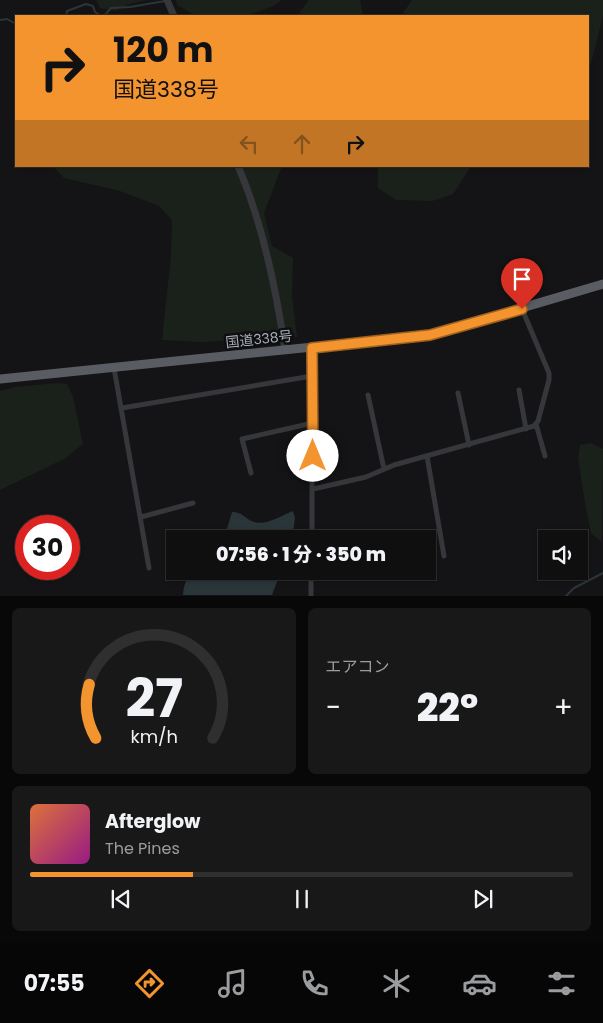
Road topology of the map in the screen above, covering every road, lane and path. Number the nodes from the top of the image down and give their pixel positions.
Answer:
1 (167, 0) edge
2 (174, 15) edge
3 (238, 167) edge
4 (603, 284) edge
5 (522, 309) junction
6 (312, 348) junction
7 (285, 350) junction
8 (114, 368) junction
9 (312, 376) junction
10 (0, 379) edge
11 (519, 390) dead end
12 (458, 393) dead end
13 (368, 395) dead end
14 (122, 408) junction
15 (313, 424) junction
16 (536, 424) junction
17 (526, 429) junction
18 (469, 445) junction
19 (427, 456) junction
20 (545, 456) dead end
21 (384, 469) junction
22 (251, 473) dead end
23 (313, 489) junction
24 (193, 503) dead end
25 (141, 517) junction
26 (312, 530) edge
27 (444, 556) dead end
28 (149, 568) dead end
29 (311, 580) edge
30 (311, 596) edge

1 - 2 street
3 - 7 street
4 - 5 highway, 国道338号
5 - 6 highway, 国道338号
5 - 16 street
6 - 7 highway, 国道338号
6 - 9 street
7 - 8 highway, 国道338号
8 - 10 highway, 国道338号
8 - 14 street
9 - 14 street
9 - 15 street
11 - 17 street
12 - 18 street
13 - 21 street
14 - 25 street
15 - 22 street
15 - 23 street
16 - 17 street
16 - 20 street
17 - 18 street
18 - 19 street
19 - 21 street
19 - 27 street
21 - 23 street
23 - 26 street
24 - 25 street
25 - 28 street
29 - 30 street

